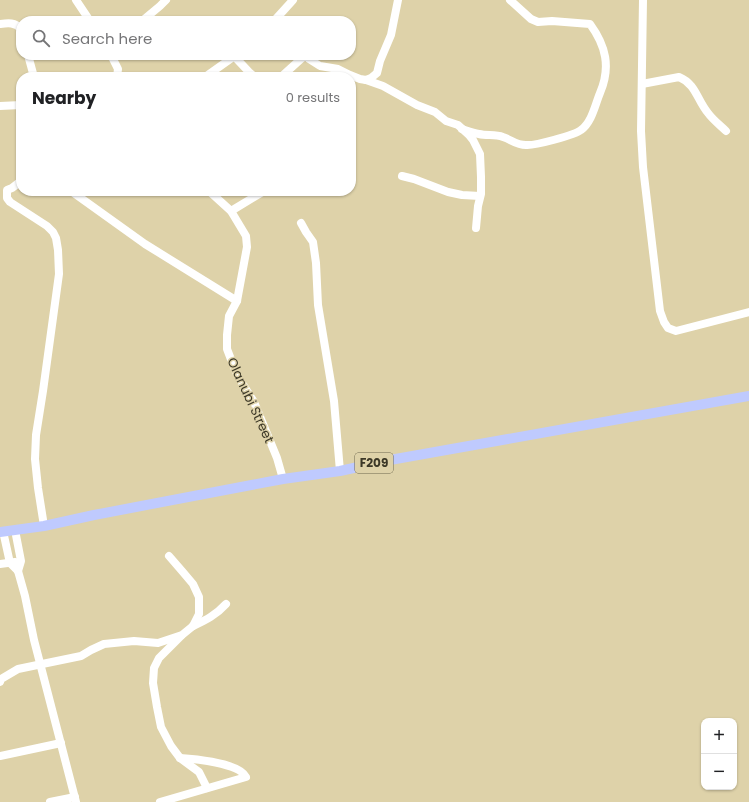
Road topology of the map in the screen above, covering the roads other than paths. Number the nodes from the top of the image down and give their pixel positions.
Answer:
1 (76, 0) edge
2 (166, 0) edge
3 (293, 0) edge
4 (398, 0) edge
5 (510, 0) edge
6 (643, 0) edge
7 (87, 16) edge
8 (148, 16) edge
9 (279, 16) edge
10 (0, 24) edge
11 (16, 25) edge
12 (29, 60) edge
13 (114, 60) edge
14 (229, 60) edge
15 (238, 60) edge
16 (300, 60) edge
17 (311, 60) edge
18 (33, 72) edge
19 (118, 72) edge
20 (212, 72) edge
21 (249, 72) edge
22 (287, 72) edge
23 (344, 72) edge
24 (356, 77) edge
25 (366, 80) junction
26 (642, 84) junction
27 (16, 104) edge
28 (0, 106) edge
29 (462, 129) junction
30 (726, 131) dead end
31 (402, 176) dead end
32 (16, 185) edge
33 (4, 191) edge
34 (78, 196) edge
35 (218, 196) edge
36 (256, 196) edge
37 (480, 196) junction
38 (231, 211) junction
39 (301, 223) dead end
40 (476, 228) dead end
41 (237, 301) junction
42 (749, 312) edge
43 (749, 396) edge
44 (340, 471) junction
45 (283, 479) junction
46 (44, 526) junction
47 (15, 530) junction
48 (2, 532) edge
49 (168, 556) dead end
50 (21, 561) junction
51 (10, 563) junction
52 (0, 564) edge
53 (18, 571) junction
54 (226, 604) dead end
55 (193, 626) junction
56 (182, 635) junction
57 (40, 664) junction
58 (0, 682) edge
59 (61, 743) junction
60 (0, 756) edge
61 (180, 758) junction
62 (207, 788) junction
63 (75, 799) edge
64 (165, 801) edge
65 (50, 802) edge

1 - 7 street
2 - 8 street
3 - 9 street
4 - 25 street
5 - 29 street
6 - 26 street
10 - 11 street
12 - 18 street
13 - 19 street
14 - 20 street
15 - 21 street
16 - 22 street
17 - 23 street
24 - 25 street
25 - 29 street
26 - 30 street
26 - 42 street
27 - 28 street
29 - 37 street
31 - 37 street
32 - 33 street
33 - 46 street
34 - 41 street
35 - 38 street, Olanubi Street
36 - 38 street
37 - 40 street
38 - 41 street, Olanubi Street
39 - 44 street
41 - 45 street, Olanubi Street
43 - 44 main road, F209
44 - 45 main road, F209
45 - 46 main road, F209
46 - 47 main road, F209
47 - 48 main road, F209
47 - 50 street
48 - 51 street
49 - 55 street
50 - 51 street
50 - 53 street
51 - 52 street
51 - 53 street
53 - 57 street
54 - 55 street
55 - 56 street
56 - 57 street
56 - 61 street
57 - 58 street
57 - 59 street
59 - 60 street
59 - 63 street
61 - 62 street
61 - 62 street
62 - 64 street
63 - 65 street

